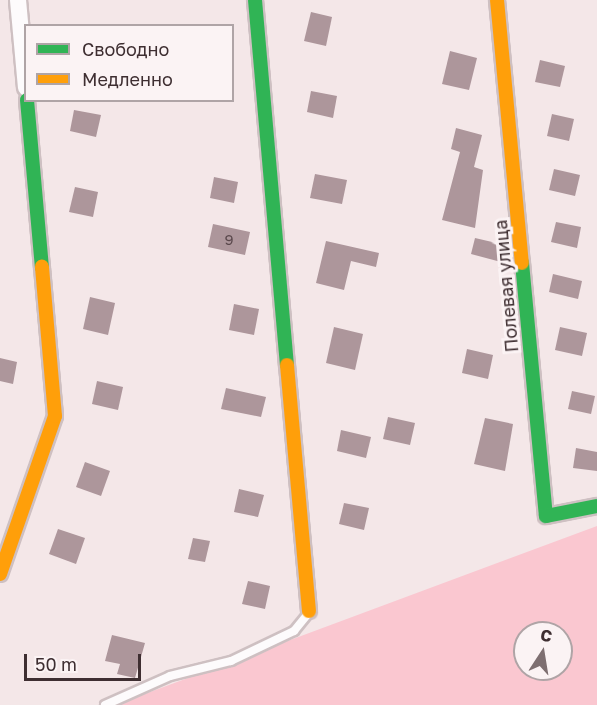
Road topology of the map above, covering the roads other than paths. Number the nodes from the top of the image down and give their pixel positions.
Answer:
1 (18, 0) edge
2 (255, 0) edge
3 (497, 0) edge
4 (24, 66) edge
5 (27, 102) edge
6 (597, 506) edge
7 (0, 574) edge
8 (309, 611) joint
9 (105, 705) edge

1 - 4 street
2 - 8 street
3 - 6 street, Полевая улица
5 - 7 street
8 - 9 lane

